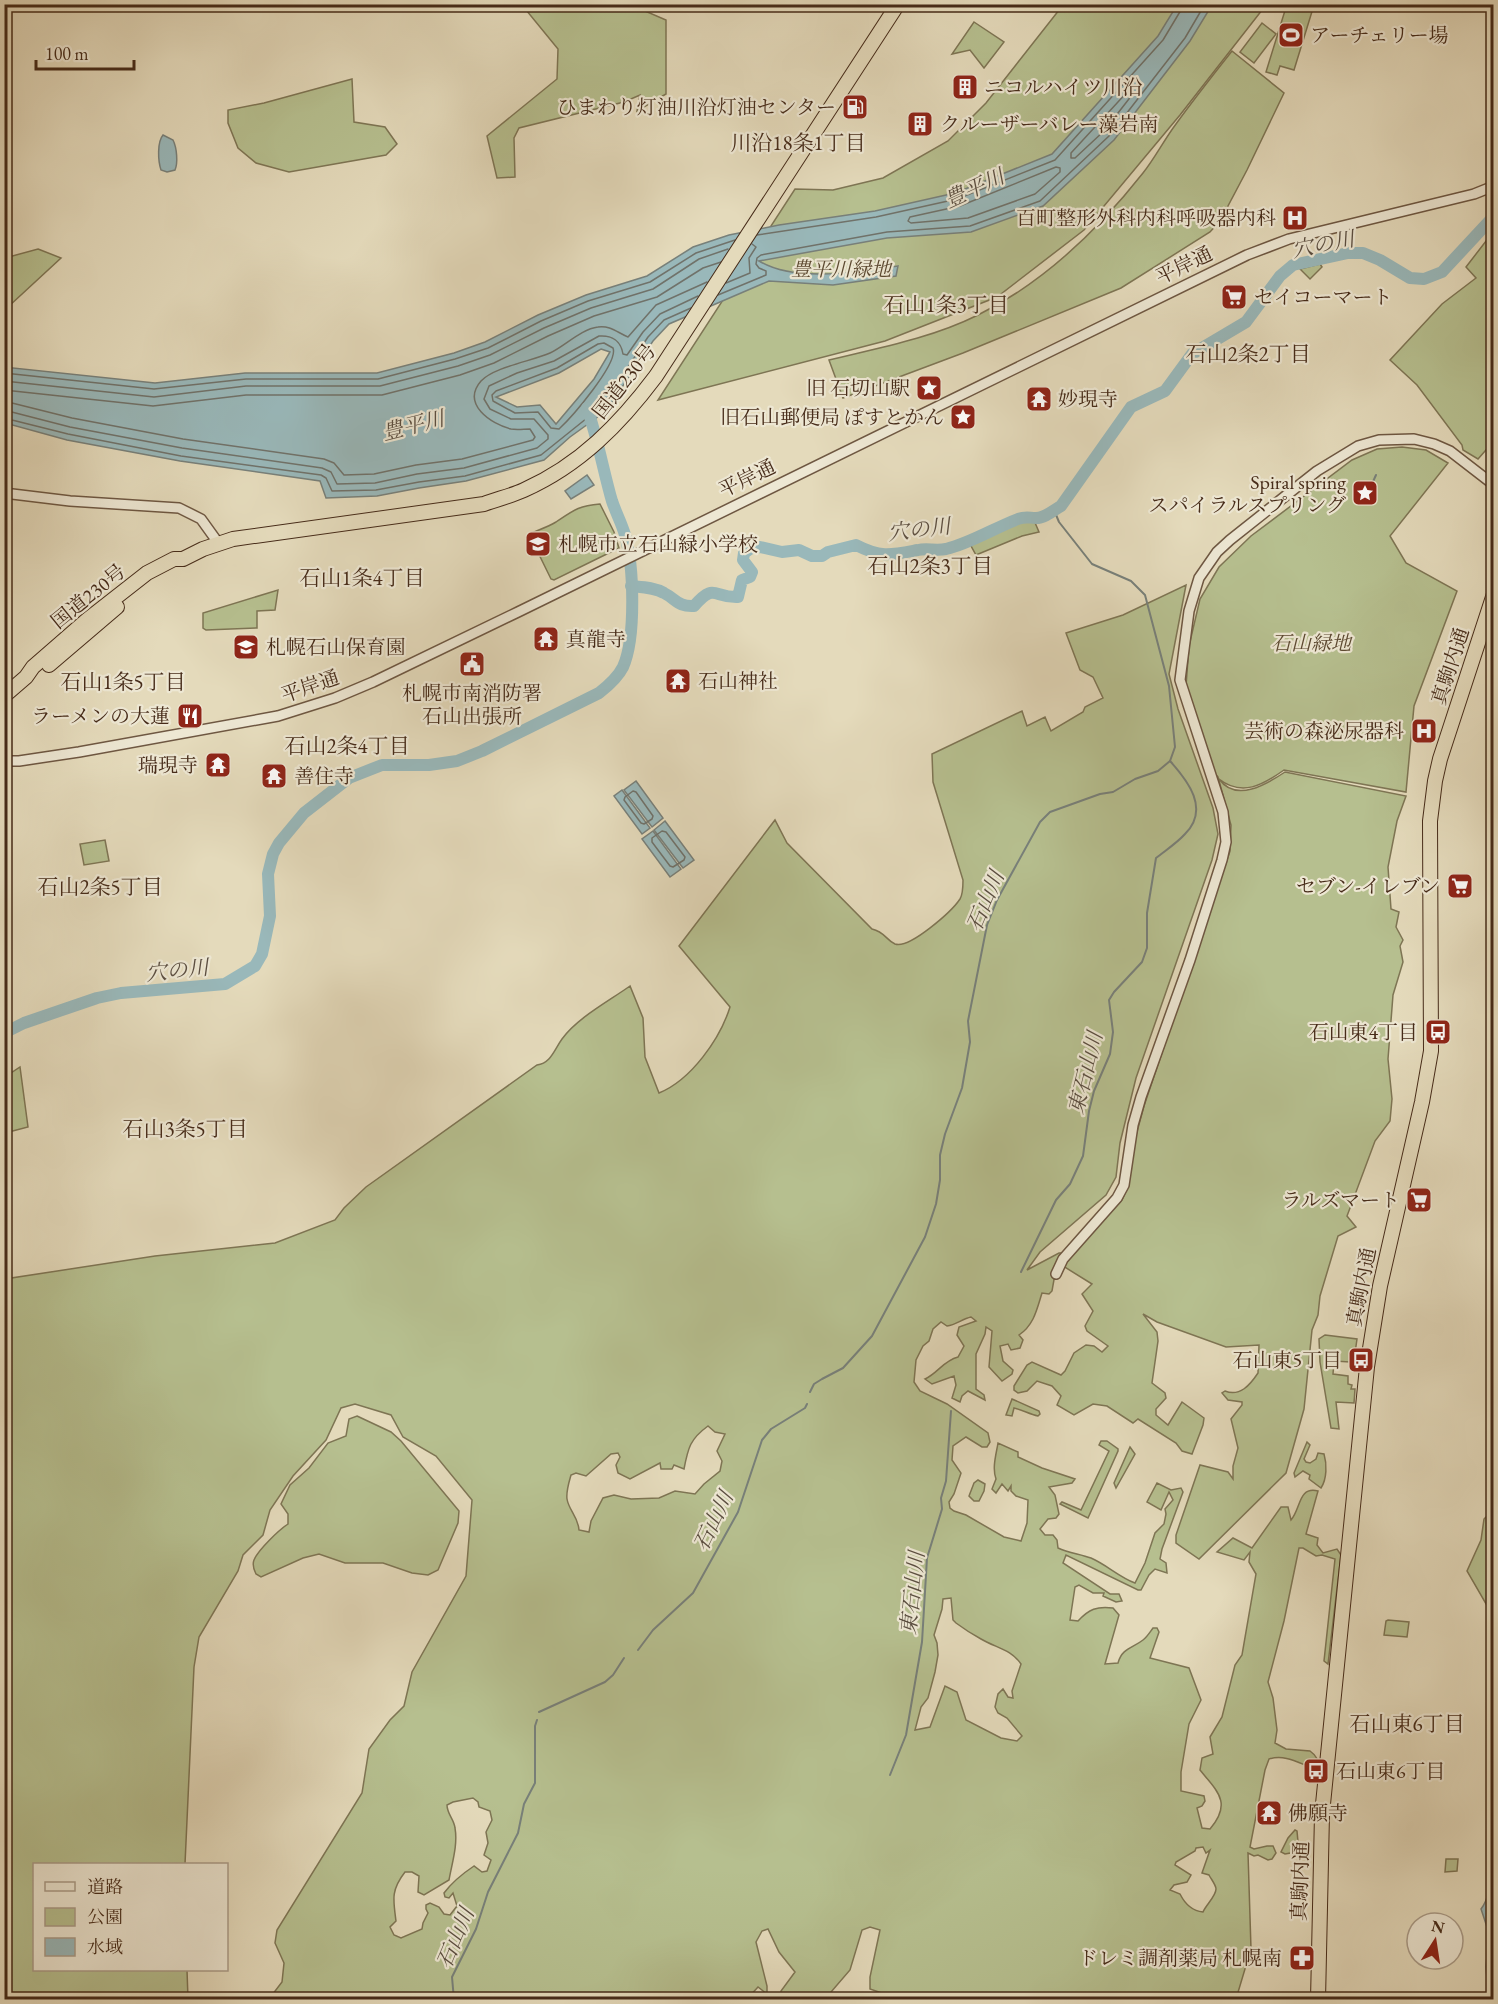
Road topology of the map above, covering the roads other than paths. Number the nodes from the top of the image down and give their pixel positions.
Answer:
1 (898, 4) edge
2 (1494, 186) edge
3 (1494, 485) edge
4 (4, 493) edge
5 (219, 544) junction
6 (1494, 594) edge
7 (4, 696) edge
8 (4, 761) edge
9 (1056, 1274) dead end
10 (1318, 2000) edge

1 - 5 highway, 国道230号
2 - 8 street, 平岸通
3 - 9 street
4 - 5 street
5 - 7 highway, 国道230号
6 - 10 highway, 真駒内通

